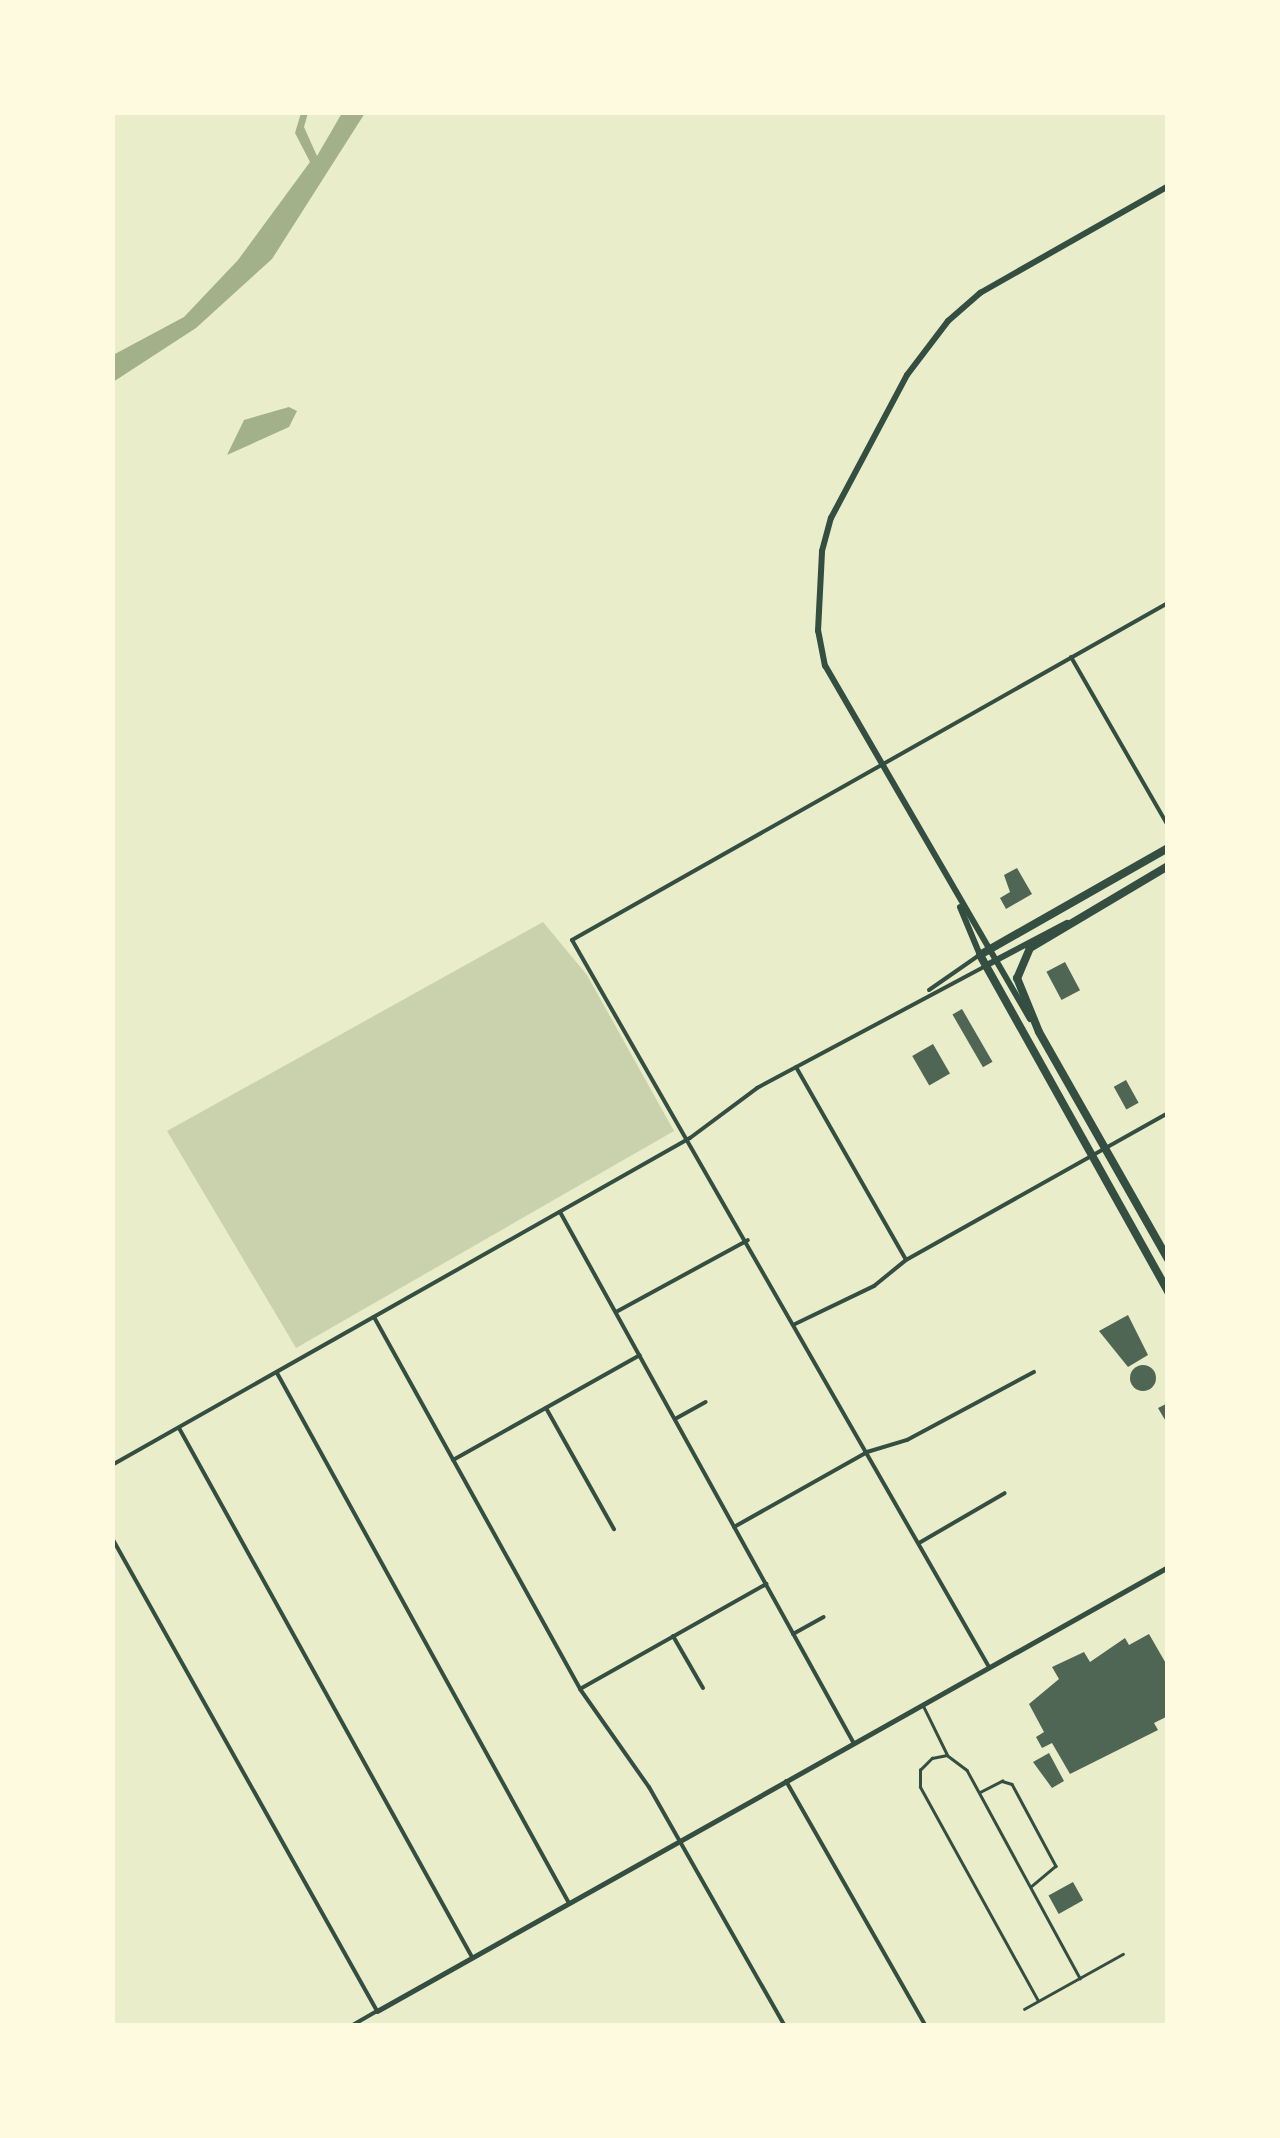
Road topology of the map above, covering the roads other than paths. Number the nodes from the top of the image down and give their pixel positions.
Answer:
1 (1168, 186) edge
2 (1168, 603) edge
3 (1071, 657) junction
4 (879, 766) junction
5 (1168, 826) edge
6 (1168, 848) edge
7 (1168, 866) edge
8 (960, 906) junction
9 (1067, 923) junction
10 (992, 955) junction
11 (982, 960) junction
12 (926, 994) junction
13 (1039, 1032) junction
14 (796, 1067) junction
15 (1168, 1113) edge
16 (690, 1138) junction
17 (1104, 1150) junction
18 (1092, 1156) junction
19 (560, 1212) junction
20 (748, 1240) junction
21 (1168, 1259) edge
22 (906, 1260) junction
23 (1166, 1288) edge
24 (616, 1312) junction
25 (374, 1317) junction
26 (795, 1324) junction
27 (640, 1356) junction
28 (276, 1372) junction
29 (1034, 1372) dead end
30 (706, 1402) dead end
31 (546, 1408) junction
32 (675, 1419) junction
33 (179, 1428) junction
34 (868, 1452) junction
35 (453, 1460) junction
36 (112, 1465) edge
37 (1004, 1493) dead end
38 (734, 1526) junction
39 (614, 1528) dead end
40 (112, 1538) edge
41 (919, 1543) junction
42 (1168, 1567) edge
43 (766, 1584) junction
44 (824, 1617) dead end
45 (793, 1634) junction
46 (673, 1636) junction
47 (989, 1667) junction
48 (580, 1688) junction
49 (703, 1688) dead end
50 (922, 1705) junction
51 (854, 1743) junction
52 (947, 1755) junction
53 (786, 1781) junction
54 (979, 1793) junction
55 (681, 1840) junction
56 (1030, 1887) junction
57 (570, 1903) junction
58 (1123, 1954) dead end
59 (472, 1958) junction
60 (1080, 1978) junction
61 (1038, 2001) junction
62 (1024, 2009) dead end
63 (377, 2011) junction
64 (351, 2026) edge
65 (786, 2026) edge
66 (926, 2026) edge

1 - 4 main road
2 - 3 street
3 - 4 street
3 - 5 street
4 - 8 main road
4 - 16 street
6 - 10 main road
7 - 9 main road
8 - 10 main road
8 - 11 main road
9 - 10 main road
9 - 13 main road
10 - 11 main road
10 - 13 main road
11 - 12 street
11 - 12 street
11 - 18 main road
12 - 14 street
13 - 17 main road
14 - 16 street
14 - 22 street
15 - 17 street
16 - 19 street
16 - 20 street
17 - 18 street
17 - 21 main road
18 - 22 street
18 - 23 main road
19 - 24 street
19 - 25 street
20 - 24 street
20 - 26 street
22 - 26 street
24 - 27 street
25 - 28 street
25 - 35 street
26 - 34 street
27 - 31 street
27 - 32 street
28 - 33 street
28 - 57 street
29 - 34 street
30 - 32 street
31 - 35 street
31 - 39 street
32 - 38 street
33 - 36 street
33 - 59 street
34 - 38 street
34 - 41 street
35 - 48 street
37 - 41 street
38 - 43 street
40 - 63 street
41 - 47 street
42 - 47 street
43 - 45 street
43 - 46 street
44 - 45 street
45 - 51 street
46 - 48 street
46 - 49 street
47 - 50 street
48 - 55 street
50 - 51 street
50 - 52 lane
51 - 53 street
52 - 54 lane
52 - 61 lane
53 - 55 street
53 - 66 street
54 - 56 lane
54 - 56 lane
55 - 57 street
55 - 65 street
56 - 60 lane
57 - 59 street
58 - 60 lane
59 - 63 street
60 - 61 lane
61 - 62 lane
63 - 64 street

